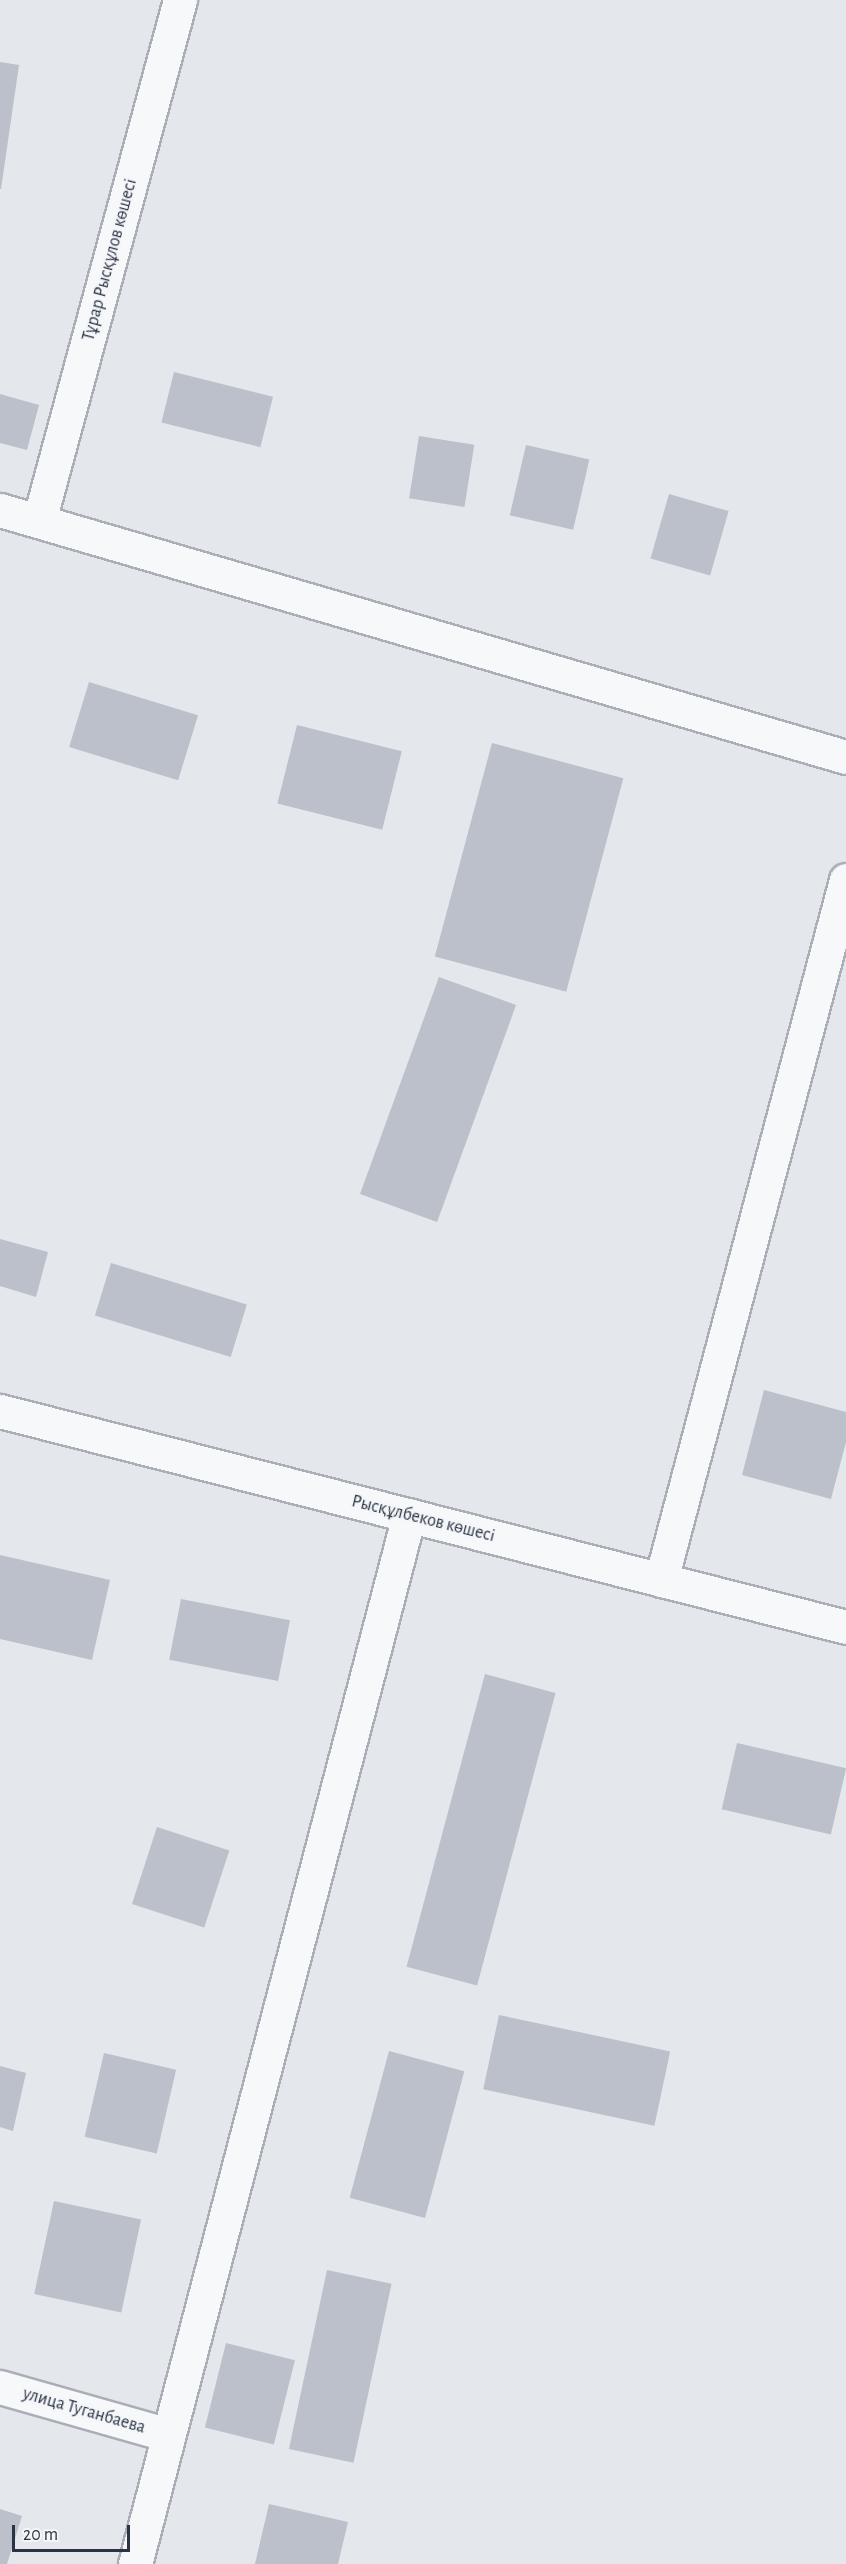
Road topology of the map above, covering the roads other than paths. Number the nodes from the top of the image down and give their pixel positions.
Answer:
1 (180, 0) edge
2 (0, 510) edge
3 (39, 521) junction
4 (846, 757) edge
5 (846, 880) edge
6 (0, 1411) edge
7 (409, 1515) junction
8 (661, 1580) junction
9 (846, 1627) edge
10 (0, 2387) edge
11 (168, 2434) junction
12 (135, 2564) edge

1 - 3 street, Тұрар Рысқұлов көшесі
2 - 3 street
3 - 4 street
5 - 8 street
6 - 7 street, Рысқұлбеков көшесі
7 - 8 street, Рысқұлбеков көшесі
7 - 11 street
8 - 9 street, Рысқұлбеков көшесі
10 - 11 street, улица Туганбаева
11 - 12 street

